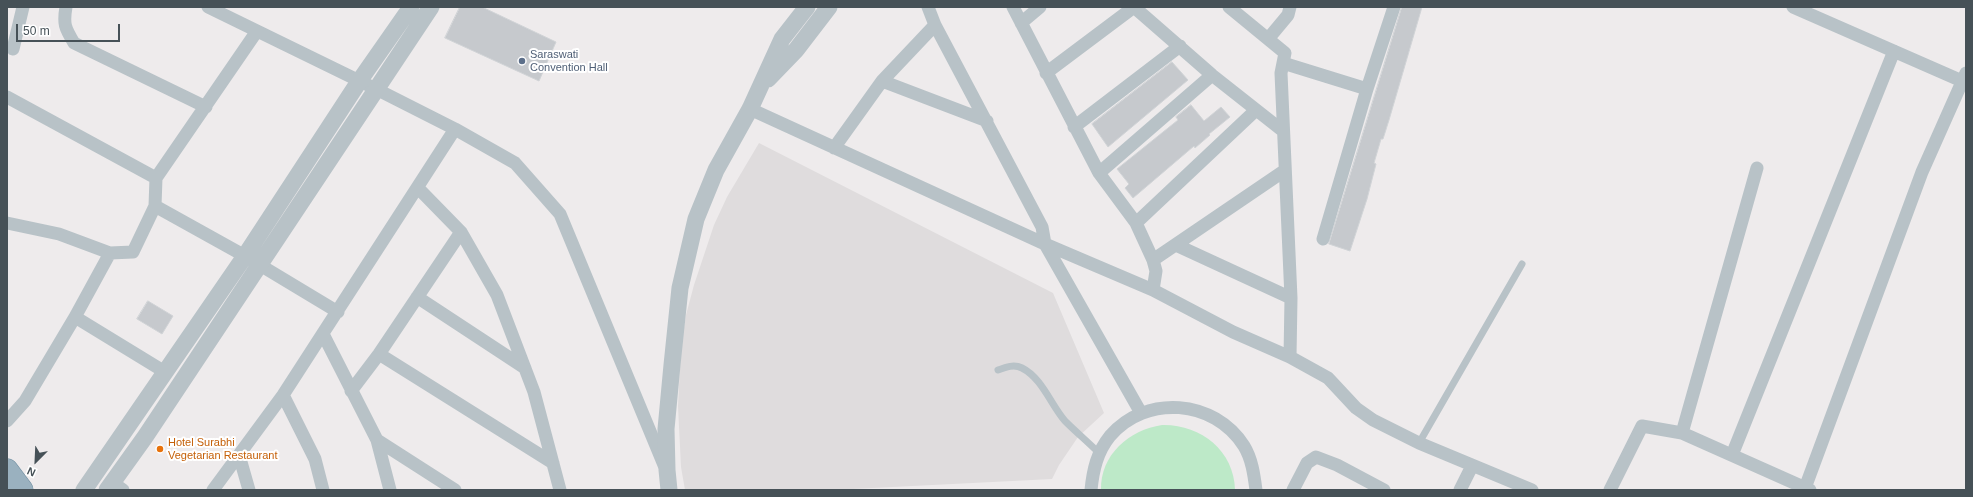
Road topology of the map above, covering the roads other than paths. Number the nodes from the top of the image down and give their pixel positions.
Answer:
1 (23, 7) edge
2 (66, 7) edge
3 (208, 7) edge
4 (411, 7) edge
5 (431, 7) edge
6 (807, 7) edge
7 (829, 7) edge
8 (928, 7) edge
9 (1012, 7) edge
10 (1040, 7) edge
11 (1134, 7) edge
12 (1229, 7) edge
13 (1290, 7) edge
14 (1394, 7) edge
15 (1793, 7) edge
16 (1021, 23) junction
17 (935, 25) junction
18 (257, 31) junction
19 (1268, 39) junction
20 (1180, 46) junction
21 (13, 49) dead end
22 (1894, 51) junction
23 (1283, 64) junction
24 (1046, 73) junction
25 (1212, 75) junction
26 (1964, 77) edge
27 (360, 80) junction
28 (882, 81) junction
29 (376, 89) junction
30 (758, 89) junction
31 (1367, 89) junction
32 (7, 98) edge
33 (206, 107) junction
34 (750, 109) junction
35 (1256, 110) junction
36 (987, 121) junction
37 (1074, 127) junction
38 (455, 129) junction
39 (1283, 131) junction
40 (834, 148) junction
41 (1757, 168) dead end
42 (1284, 171) junction
43 (1099, 173) junction
44 (156, 178) junction
45 (418, 188) junction
46 (155, 206) junction
47 (7, 223) edge
48 (1136, 223) junction
49 (461, 232) junction
50 (1323, 239) dead end
51 (1045, 244) junction
52 (1176, 245) junction
53 (110, 252) junction
54 (252, 260) junction
55 (1153, 260) junction
56 (1522, 264) dead end
57 (1153, 290) junction
58 (418, 297) junction
59 (1291, 298) junction
60 (338, 312) junction
61 (75, 317) junction
62 (323, 334) junction
63 (379, 354) junction
64 (1290, 358) junction
65 (525, 368) junction
66 (998, 370) dead end
67 (165, 372) junction
68 (351, 391) junction
69 (283, 395) junction
70 (1141, 413) junction
71 (7, 421) edge
72 (1682, 433) junction
73 (377, 440) junction
74 (1419, 443) junction
75 (1099, 453) junction
76 (239, 455) junction
77 (1732, 455) junction
78 (553, 463) junction
79 (1472, 466) junction
80 (7, 470) edge
81 (666, 470) junction
82 (114, 487) edge
83 (1808, 489) edge
84 (22, 490) edge
85 (84, 490) edge
86 (213, 490) edge
87 (249, 490) edge
88 (323, 490) edge
89 (390, 490) edge
90 (455, 490) edge
91 (560, 490) edge
92 (669, 490) edge
93 (1091, 490) edge
94 (1256, 490) edge
95 (1293, 490) edge
96 (1384, 490) edge
97 (1460, 490) edge
98 (1532, 490) edge
99 (1610, 490) edge

1 - 21 street
2 - 33 street
3 - 18 street
4 - 27 street
5 - 29 street
6 - 30 street
7 - 30 street
8 - 17 street
9 - 16 street
10 - 16 street
11 - 20 street
11 - 24 street
12 - 19 street
13 - 19 street
14 - 31 street
15 - 22 street
16 - 24 street
17 - 28 street
17 - 36 street
18 - 27 street
18 - 33 street
19 - 23 street
20 - 25 street
20 - 37 street
22 - 26 street
22 - 77 street
23 - 31 street
23 - 39 street
24 - 37 street
25 - 35 street
25 - 43 street
26 - 83 street
27 - 29 street
27 - 54 street
28 - 36 street
28 - 40 street
29 - 38 street
29 - 54 street
30 - 34 street
31 - 50 street
32 - 44 street
33 - 44 street
34 - 40 street
34 - 81 street
35 - 39 street
35 - 48 street
36 - 51 street
37 - 43 street
38 - 45 street
38 - 81 street
39 - 42 street
40 - 51 street
41 - 72 street
42 - 52 street
42 - 59 street
43 - 48 street
44 - 46 street
45 - 49 street
45 - 60 street
46 - 53 street
46 - 54 street
47 - 53 street
48 - 55 street
49 - 58 street
49 - 65 street
51 - 57 street
51 - 70 street
52 - 55 street
52 - 59 street
53 - 61 street
54 - 60 street
54 - 67 street
54 - 82 street
55 - 57 street
56 - 74 lane
57 - 64 street
58 - 63 street
58 - 65 street
59 - 64 street
60 - 62 street
61 - 67 street
61 - 71 street
62 - 68 street
62 - 69 street
63 - 68 street
63 - 78 street
64 - 74 street
65 - 78 street
66 - 75 lane
67 - 85 street
68 - 73 street
69 - 76 street
69 - 88 street
70 - 75 street
70 - 94 street
72 - 77 street
72 - 99 street
73 - 89 street
73 - 90 street
74 - 79 street
75 - 93 street
76 - 86 street
76 - 87 street
77 - 83 street
78 - 91 street
79 - 97 street
79 - 98 street
80 - 84 highway
81 - 92 street
95 - 96 street

